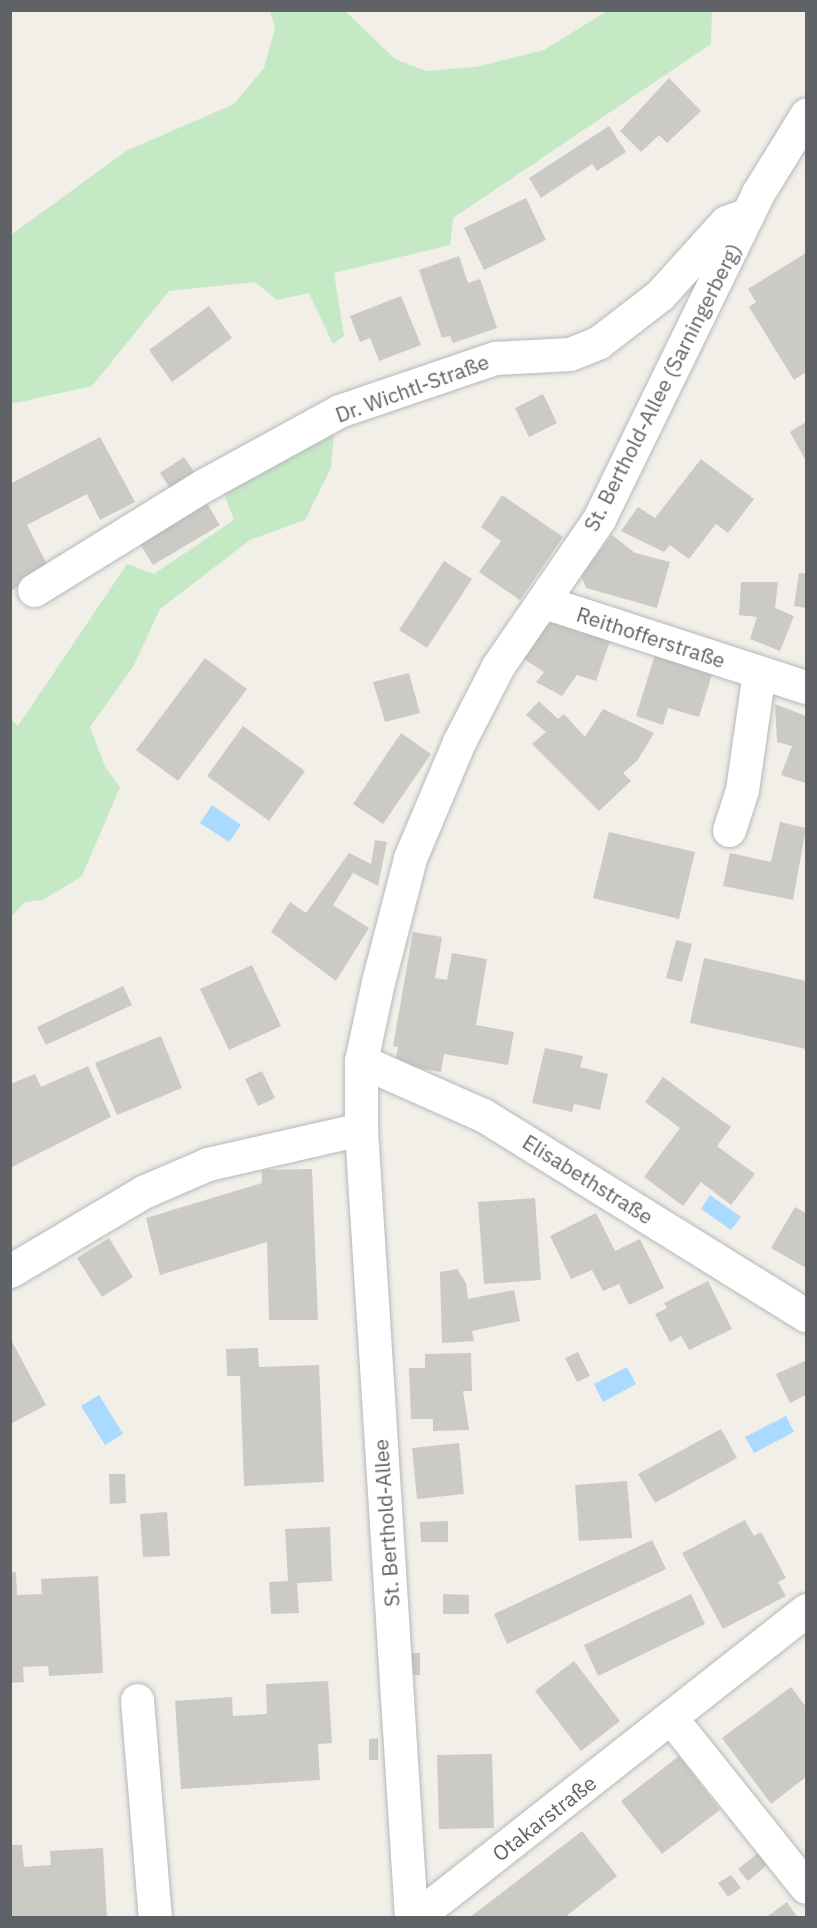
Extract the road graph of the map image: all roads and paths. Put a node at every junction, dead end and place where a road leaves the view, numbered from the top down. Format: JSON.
{"nodes":[{"id":1,"x":807,"y":115,"type":"edge"},
{"id":2,"x":748,"y":214,"type":"junction"},
{"id":3,"x":34,"y":590,"type":"dead end"},
{"id":4,"x":544,"y":602,"type":"junction"},
{"id":5,"x":759,"y":672,"type":"junction"},
{"id":6,"x":807,"y":687,"type":"edge"},
{"id":7,"x":729,"y":830,"type":"dead end"},
{"id":8,"x":361,"y":1061,"type":"junction"},
{"id":9,"x":361,"y":1129,"type":"junction"},
{"id":10,"x":10,"y":1271,"type":"edge"},
{"id":11,"x":807,"y":1315,"type":"edge"},
{"id":12,"x":807,"y":1610,"type":"edge"},
{"id":13,"x":137,"y":1700,"type":"dead end"},
{"id":14,"x":671,"y":1718,"type":"junction"},
{"id":15,"x":807,"y":1887,"type":"edge"},
{"id":16,"x":155,"y":1917,"type":"edge"},
{"id":17,"x":413,"y":1917,"type":"edge"}],
"edges":[{"from":1,"to":2,"type":"street","name":"St. Berthold-Allee (Sarningerberg)"},
{"from":2,"to":3,"type":"street","name":"Dr. Wichtl-Straße"},
{"from":2,"to":4,"type":"street","name":"St. Berthold-Allee (Sarningerberg)"},
{"from":4,"to":5,"type":"street","name":"Reithofferstraße"},
{"from":4,"to":8,"type":"street","name":"St. Berthold-Allee (Sarningerberg)"},
{"from":5,"to":6,"type":"street","name":"Reithofferstraße"},
{"from":5,"to":7,"type":"street"},
{"from":8,"to":9,"type":"street","name":"St. Berthold-Allee (Sarningerberg)"},
{"from":8,"to":11,"type":"street","name":"Elisabethstraße"},
{"from":9,"to":10,"type":"street"},
{"from":9,"to":17,"type":"street","name":"St. Berthold-Allee"},
{"from":12,"to":14,"type":"street","name":"Otakarstraße"},
{"from":13,"to":16,"type":"street"},
{"from":14,"to":15,"type":"street"},
{"from":14,"to":17,"type":"street","name":"Otakarstraße"}]}
